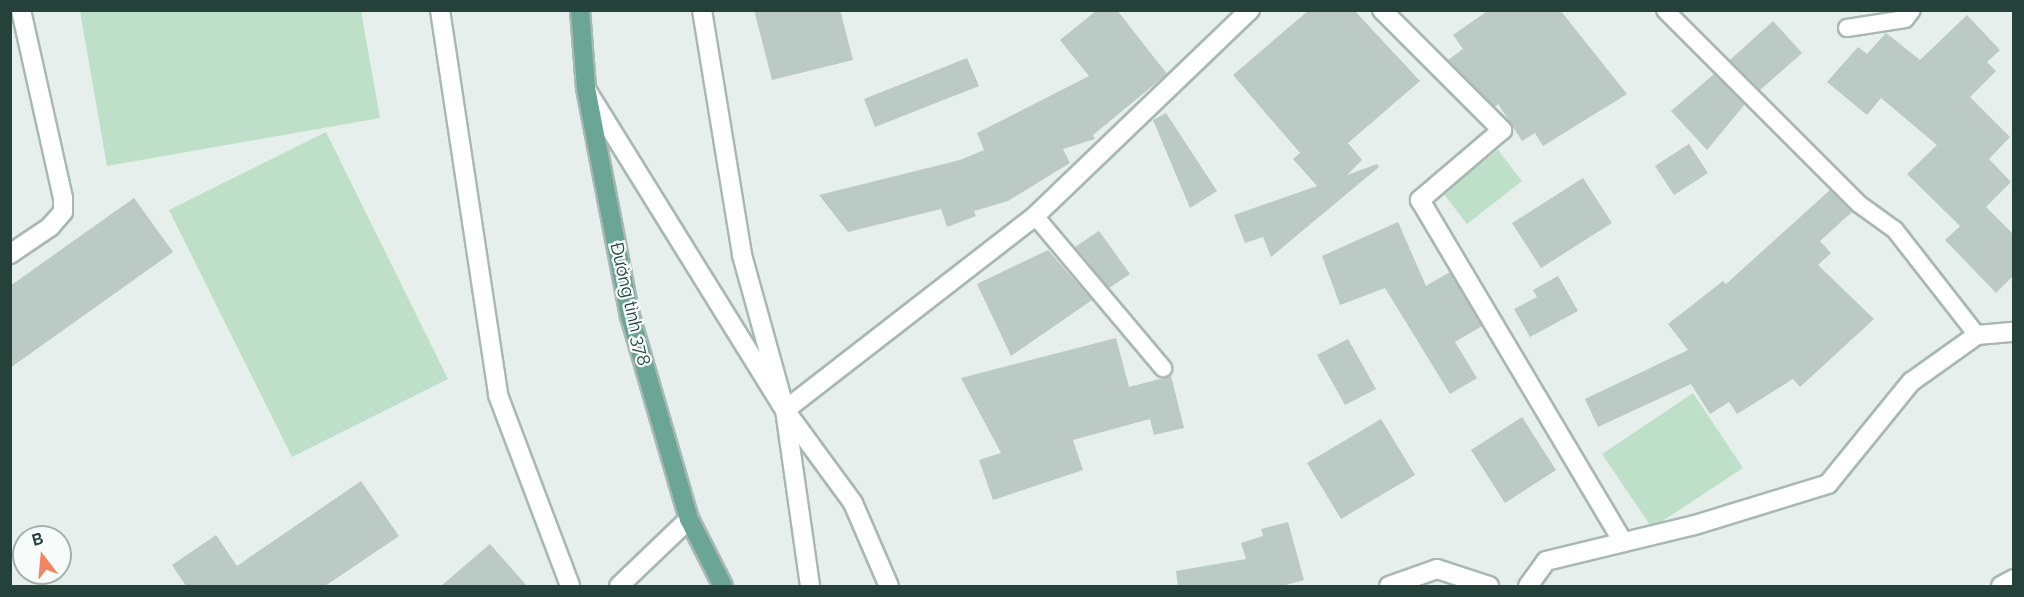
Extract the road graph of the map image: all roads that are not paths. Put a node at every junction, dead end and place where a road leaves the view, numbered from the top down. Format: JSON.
{"nodes":[{"id":1,"x":21,"y":10,"type":"edge"},
{"id":2,"x":440,"y":10,"type":"edge"},
{"id":3,"x":580,"y":10,"type":"edge"},
{"id":4,"x":702,"y":10,"type":"edge"},
{"id":5,"x":1250,"y":10,"type":"edge"},
{"id":6,"x":1382,"y":10,"type":"edge"},
{"id":7,"x":1665,"y":10,"type":"edge"},
{"id":8,"x":1912,"y":10,"type":"edge"},
{"id":9,"x":1846,"y":28,"type":"dead end"},
{"id":10,"x":586,"y":88,"type":"junction"},
{"id":11,"x":1035,"y":216,"type":"junction"},
{"id":12,"x":10,"y":254,"type":"edge"},
{"id":13,"x":2013,"y":333,"type":"edge"},
{"id":14,"x":1977,"y":335,"type":"junction"},
{"id":15,"x":1163,"y":368,"type":"dead end"},
{"id":16,"x":785,"y":411,"type":"junction"},
{"id":17,"x":689,"y":519,"type":"junction"},
{"id":18,"x":1623,"y":542,"type":"junction"},
{"id":19,"x":2013,"y":579,"type":"edge"},
{"id":20,"x":570,"y":586,"type":"edge"},
{"id":21,"x":619,"y":586,"type":"edge"},
{"id":22,"x":723,"y":586,"type":"edge"},
{"id":23,"x":810,"y":586,"type":"edge"},
{"id":24,"x":889,"y":586,"type":"edge"},
{"id":25,"x":1389,"y":586,"type":"edge"},
{"id":26,"x":1489,"y":586,"type":"edge"},
{"id":27,"x":1528,"y":586,"type":"edge"},
{"id":28,"x":2001,"y":586,"type":"edge"}],
"edges":[{"from":1,"to":12,"type":"street"},
{"from":2,"to":20,"type":"street"},
{"from":3,"to":10,"type":"main road","name":"Đường tỉnh 378"},
{"from":4,"to":16,"type":"street"},
{"from":5,"to":11,"type":"street"},
{"from":6,"to":18,"type":"street"},
{"from":7,"to":14,"type":"lane"},
{"from":8,"to":9,"type":"lane"},
{"from":10,"to":16,"type":"street"},
{"from":10,"to":17,"type":"main road","name":"Đường tỉnh 378"},
{"from":11,"to":15,"type":"lane"},
{"from":11,"to":16,"type":"street"},
{"from":13,"to":14,"type":"street"},
{"from":14,"to":18,"type":"street"},
{"from":16,"to":23,"type":"street"},
{"from":16,"to":24,"type":"street"},
{"from":17,"to":21,"type":"street"},
{"from":17,"to":22,"type":"main road","name":"Đường tỉnh 378"},
{"from":18,"to":27,"type":"street"},
{"from":19,"to":28,"type":"street"},
{"from":25,"to":26,"type":"street"}]}
